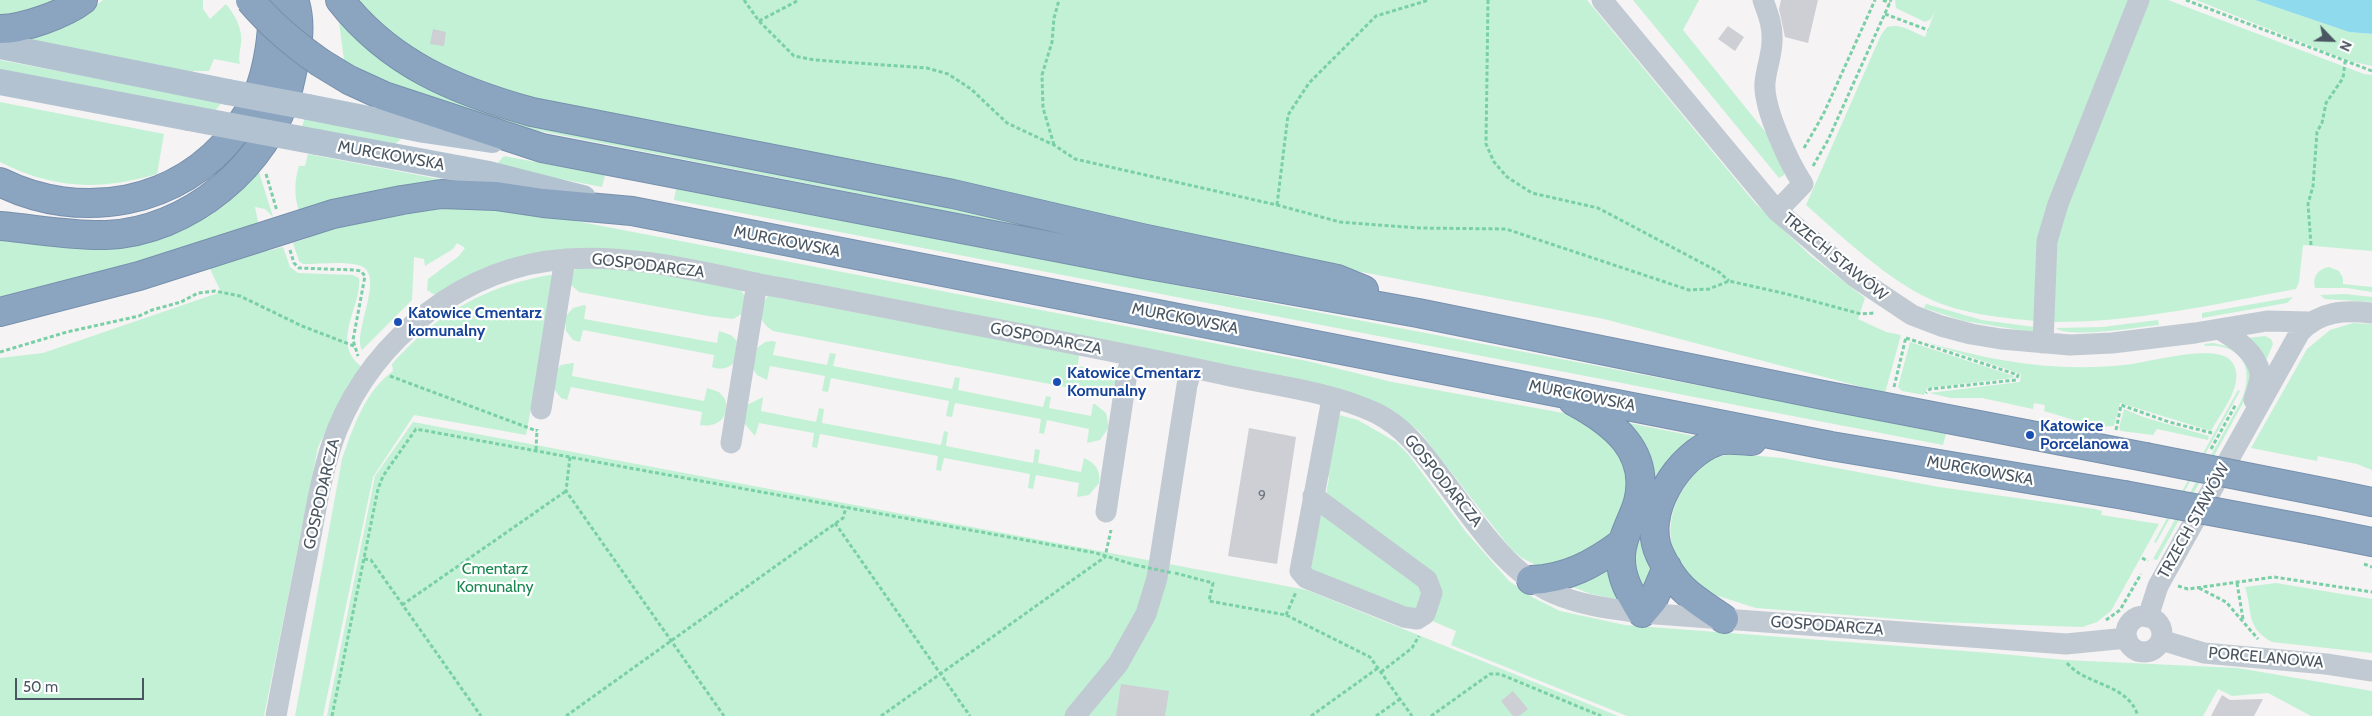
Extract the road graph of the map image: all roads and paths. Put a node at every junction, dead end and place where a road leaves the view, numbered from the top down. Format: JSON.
{"nodes":[{"id":1,"x":83,"y":0,"type":"edge"},
{"id":2,"x":250,"y":0,"type":"edge"},
{"id":3,"x":274,"y":0,"type":"edge"},
{"id":4,"x":294,"y":0,"type":"edge"},
{"id":5,"x":340,"y":0,"type":"edge"},
{"id":6,"x":744,"y":0,"type":"edge"},
{"id":7,"x":799,"y":0,"type":"edge"},
{"id":8,"x":1059,"y":0,"type":"edge"},
{"id":9,"x":1429,"y":0,"type":"edge"},
{"id":10,"x":1488,"y":0,"type":"edge"},
{"id":11,"x":1602,"y":0,"type":"edge"},
{"id":12,"x":1763,"y":0,"type":"edge"},
{"id":13,"x":1875,"y":0,"type":"edge"},
{"id":14,"x":1883,"y":0,"type":"edge"},
{"id":15,"x":2139,"y":0,"type":"edge"},
{"id":16,"x":2186,"y":0,"type":"edge"},
{"id":17,"x":1890,"y":2,"type":"edge"},
{"id":18,"x":1885,"y":14,"type":"junction"},
{"id":19,"x":759,"y":21,"type":"junction"},
{"id":20,"x":0,"y":28,"type":"edge"},
{"id":21,"x":1928,"y":30,"type":"dead end"},
{"id":22,"x":0,"y":46,"type":"edge"},
{"id":23,"x":2345,"y":62,"type":"junction"},
{"id":24,"x":2372,"y":71,"type":"edge"},
{"id":25,"x":0,"y":82,"type":"edge"},
{"id":26,"x":1054,"y":145,"type":"junction"},
{"id":27,"x":542,"y":148,"type":"junction"},
{"id":28,"x":1806,"y":180,"type":"junction"},
{"id":29,"x":0,"y":182,"type":"edge"},
{"id":30,"x":1277,"y":205,"type":"junction"},
{"id":31,"x":632,"y":211,"type":"junction"},
{"id":32,"x":1777,"y":211,"type":"junction"},
{"id":33,"x":0,"y":226,"type":"edge"},
{"id":34,"x":288,"y":244,"type":"dead end"},
{"id":35,"x":2311,"y":245,"type":"dead end"},
{"id":36,"x":566,"y":259,"type":"junction"},
{"id":37,"x":1729,"y":282,"type":"junction"},
{"id":38,"x":757,"y":283,"type":"junction"},
{"id":39,"x":1890,"y":302,"type":"junction"},
{"id":40,"x":0,"y":312,"type":"edge"},
{"id":41,"x":1418,"y":313,"type":"junction"},
{"id":42,"x":2372,"y":313,"type":"edge"},
{"id":43,"x":2310,"y":322,"type":"junction"},
{"id":44,"x":2220,"y":329,"type":"junction"},
{"id":45,"x":1906,"y":338,"type":"dead end"},
{"id":46,"x":2043,"y":343,"type":"junction"},
{"id":47,"x":354,"y":346,"type":"junction"},
{"id":48,"x":1904,"y":346,"type":"dead end"},
{"id":49,"x":0,"y":352,"type":"edge"},
{"id":50,"x":1132,"y":356,"type":"junction"},
{"id":51,"x":361,"y":359,"type":"dead end"},
{"id":52,"x":1192,"y":368,"type":"junction"},
{"id":53,"x":381,"y":373,"type":"dead end"},
{"id":54,"x":1534,"y":387,"type":"junction"},
{"id":55,"x":1894,"y":387,"type":"dead end"},
{"id":56,"x":1925,"y":398,"type":"dead end"},
{"id":57,"x":1332,"y":399,"type":"junction"},
{"id":58,"x":541,"y":409,"type":"joint"},
{"id":59,"x":2117,"y":424,"type":"dead end"},
{"id":60,"x":2246,"y":428,"type":"junction"},
{"id":61,"x":537,"y":431,"type":"junction"},
{"id":62,"x":2212,"y":434,"type":"dead end"},
{"id":63,"x":731,"y":443,"type":"dead end"},
{"id":64,"x":1831,"y":446,"type":"junction"},
{"id":65,"x":536,"y":450,"type":"junction"},
{"id":66,"x":570,"y":457,"type":"junction"},
{"id":67,"x":566,"y":491,"type":"junction"},
{"id":68,"x":1314,"y":496,"type":"junction"},
{"id":69,"x":2372,"y":502,"type":"edge"},
{"id":70,"x":846,"y":507,"type":"junction"},
{"id":71,"x":1106,"y":512,"type":"joint"},
{"id":72,"x":835,"y":523,"type":"junction"},
{"id":73,"x":2372,"y":542,"type":"edge"},
{"id":74,"x":1622,"y":543,"type":"junction"},
{"id":75,"x":1105,"y":557,"type":"junction"},
{"id":76,"x":2142,"y":558,"type":"dead end"},
{"id":77,"x":364,"y":559,"type":"junction"},
{"id":78,"x":2148,"y":561,"type":"dead end"},
{"id":79,"x":1667,"y":567,"type":"junction"},
{"id":80,"x":1531,"y":580,"type":"junction"},
{"id":81,"x":2175,"y":582,"type":"dead end"},
{"id":82,"x":2237,"y":583,"type":"junction"},
{"id":83,"x":2199,"y":588,"type":"junction"},
{"id":84,"x":2372,"y":592,"type":"edge"},
{"id":85,"x":402,"y":605,"type":"junction"},
{"id":86,"x":1642,"y":613,"type":"junction"},
{"id":87,"x":1421,"y":617,"type":"junction"},
{"id":88,"x":2148,"y":617,"type":"junction"},
{"id":89,"x":1724,"y":619,"type":"junction"},
{"id":90,"x":2243,"y":619,"type":"junction"},
{"id":91,"x":2127,"y":638,"type":"junction"},
{"id":92,"x":2161,"y":640,"type":"junction"},
{"id":93,"x":671,"y":641,"type":"junction"},
{"id":94,"x":2261,"y":642,"type":"dead end"},
{"id":95,"x":2065,"y":659,"type":"dead end"},
{"id":96,"x":1378,"y":668,"type":"junction"},
{"id":97,"x":2372,"y":671,"type":"edge"},
{"id":98,"x":1381,"y":672,"type":"junction"},
{"id":99,"x":940,"y":674,"type":"junction"},
{"id":100,"x":1400,"y":699,"type":"junction"},
{"id":101,"x":276,"y":716,"type":"edge"},
{"id":102,"x":332,"y":716,"type":"edge"},
{"id":103,"x":481,"y":716,"type":"edge"},
{"id":104,"x":566,"y":716,"type":"edge"},
{"id":105,"x":724,"y":716,"type":"edge"},
{"id":106,"x":881,"y":716,"type":"edge"},
{"id":107,"x":970,"y":716,"type":"edge"},
{"id":108,"x":1075,"y":716,"type":"edge"},
{"id":109,"x":1311,"y":716,"type":"edge"},
{"id":110,"x":1376,"y":716,"type":"edge"},
{"id":111,"x":1412,"y":716,"type":"edge"},
{"id":112,"x":1430,"y":716,"type":"edge"},
{"id":113,"x":1602,"y":716,"type":"edge"},
{"id":114,"x":2138,"y":716,"type":"edge"}],
"edges":[{"from":1,"to":20,"type":"highway"},
{"from":2,"to":27,"type":"highway","bridge":true},
{"from":3,"to":29,"type":"highway"},
{"from":4,"to":33,"type":"highway"},
{"from":5,"to":41,"type":"highway"},
{"from":6,"to":19,"type":"path"},
{"from":7,"to":19,"type":"path"},
{"from":8,"to":26,"type":"path"},
{"from":9,"to":30,"type":"path"},
{"from":10,"to":37,"type":"path"},
{"from":11,"to":32,"type":"street","name":"TRZECH STAWÓW"},
{"from":12,"to":28,"type":"street"},
{"from":13,"to":28,"type":"path"},
{"from":14,"to":17,"type":"path"},
{"from":15,"to":46,"type":"street"},
{"from":16,"to":23,"type":"path"},
{"from":17,"to":18,"type":"path"},
{"from":18,"to":21,"type":"path"},
{"from":18,"to":28,"type":"path"},
{"from":19,"to":26,"type":"path"},
{"from":22,"to":27,"type":"main road","name":"MURCKOWSKA","bridge":true},
{"from":23,"to":24,"type":"path"},
{"from":23,"to":35,"type":"path"},
{"from":25,"to":31,"type":"main road","name":"MURCKOWSKA","bridge":true},
{"from":26,"to":30,"type":"path"},
{"from":27,"to":41,"type":"highway","name":"MURCKOWSKA"},
{"from":28,"to":32,"type":"street"},
{"from":30,"to":37,"type":"path"},
{"from":31,"to":40,"type":"highway"},
{"from":31,"to":54,"type":"highway","name":"MURCKOWSKA"},
{"from":32,"to":39,"type":"street","name":"TRZECH STAWÓW"},
{"from":34,"to":47,"type":"path"},
{"from":36,"to":38,"type":"street","name":"GOSPODARCZA"},
{"from":36,"to":58,"type":"street"},
{"from":36,"to":101,"type":"street","name":"GOSPODARCZA"},
{"from":37,"to":39,"type":"path"},
{"from":38,"to":50,"type":"street","name":"GOSPODARCZA"},
{"from":38,"to":63,"type":"street"},
{"from":39,"to":46,"type":"street","name":"TRZECH STAWÓW"},
{"from":41,"to":69,"type":"highway","name":"MURCKOWSKA","bridge":true},
{"from":42,"to":43,"type":"street","name":"TRZECH STAWÓW"},
{"from":43,"to":44,"type":"street","name":"TRZECH STAWÓW"},
{"from":43,"to":60,"type":"street","name":"TRZECH STAWÓW"},
{"from":44,"to":46,"type":"street","name":"TRZECH STAWÓW"},
{"from":44,"to":60,"type":"street","name":"TRZECH STAWÓW"},
{"from":45,"to":56,"type":"path"},
{"from":47,"to":49,"type":"path"},
{"from":47,"to":51,"type":"path"},
{"from":48,"to":55,"type":"path"},
{"from":50,"to":52,"type":"street","name":"GOSPODARCZA"},
{"from":50,"to":71,"type":"street"},
{"from":52,"to":57,"type":"street","name":"GOSPODARCZA"},
{"from":52,"to":108,"type":"street"},
{"from":53,"to":61,"type":"path"},
{"from":54,"to":64,"type":"highway","name":"MURCKOWSKA"},
{"from":54,"to":74,"type":"highway"},
{"from":57,"to":68,"type":"street"},
{"from":57,"to":80,"type":"street","name":"GOSPODARCZA"},
{"from":58,"to":61,"type":"path"},
{"from":59,"to":62,"type":"path"},
{"from":60,"to":88,"type":"street","name":"TRZECH STAWÓW"},
{"from":61,"to":65,"type":"path"},
{"from":64,"to":73,"type":"highway","name":"MURCKOWSKA","bridge":true},
{"from":64,"to":79,"type":"highway"},
{"from":65,"to":66,"type":"path"},
{"from":65,"to":77,"type":"path"},
{"from":66,"to":67,"type":"path"},
{"from":66,"to":70,"type":"path"},
{"from":67,"to":85,"type":"path"},
{"from":67,"to":93,"type":"path"},
{"from":68,"to":87,"type":"street"},
{"from":68,"to":87,"type":"street"},
{"from":70,"to":72,"type":"path"},
{"from":70,"to":75,"type":"path"},
{"from":71,"to":75,"type":"path"},
{"from":72,"to":93,"type":"path"},
{"from":72,"to":99,"type":"path"},
{"from":74,"to":80,"type":"highway"},
{"from":74,"to":86,"type":"highway"},
{"from":75,"to":96,"type":"path","bridge":true},
{"from":75,"to":99,"type":"path"},
{"from":76,"to":78,"type":"path"},
{"from":77,"to":85,"type":"path"},
{"from":77,"to":102,"type":"path"},
{"from":79,"to":86,"type":"highway"},
{"from":79,"to":89,"type":"highway"},
{"from":80,"to":86,"type":"street","name":"GOSPODARCZA"},
{"from":81,"to":83,"type":"path"},
{"from":82,"to":83,"type":"path"},
{"from":82,"to":84,"type":"path"},
{"from":82,"to":90,"type":"path"},
{"from":83,"to":90,"type":"path"},
{"from":85,"to":103,"type":"path"},
{"from":86,"to":89,"type":"street","name":"GOSPODARCZA"},
{"from":87,"to":98,"type":"path"},
{"from":88,"to":91,"type":"street"},
{"from":88,"to":92,"type":"street"},
{"from":89,"to":91,"type":"street","name":"GOSPODARCZA"},
{"from":90,"to":94,"type":"path"},
{"from":91,"to":92,"type":"street"},
{"from":92,"to":97,"type":"street","name":"PORCELANOWA"},
{"from":93,"to":104,"type":"path"},
{"from":93,"to":105,"type":"path"},
{"from":95,"to":114,"type":"path"},
{"from":96,"to":98,"type":"path"},
{"from":96,"to":109,"type":"path"},
{"from":98,"to":100,"type":"path"},
{"from":99,"to":106,"type":"path"},
{"from":99,"to":107,"type":"path"},
{"from":100,"to":110,"type":"path"},
{"from":100,"to":111,"type":"path"},
{"from":112,"to":113,"type":"path"}]}
